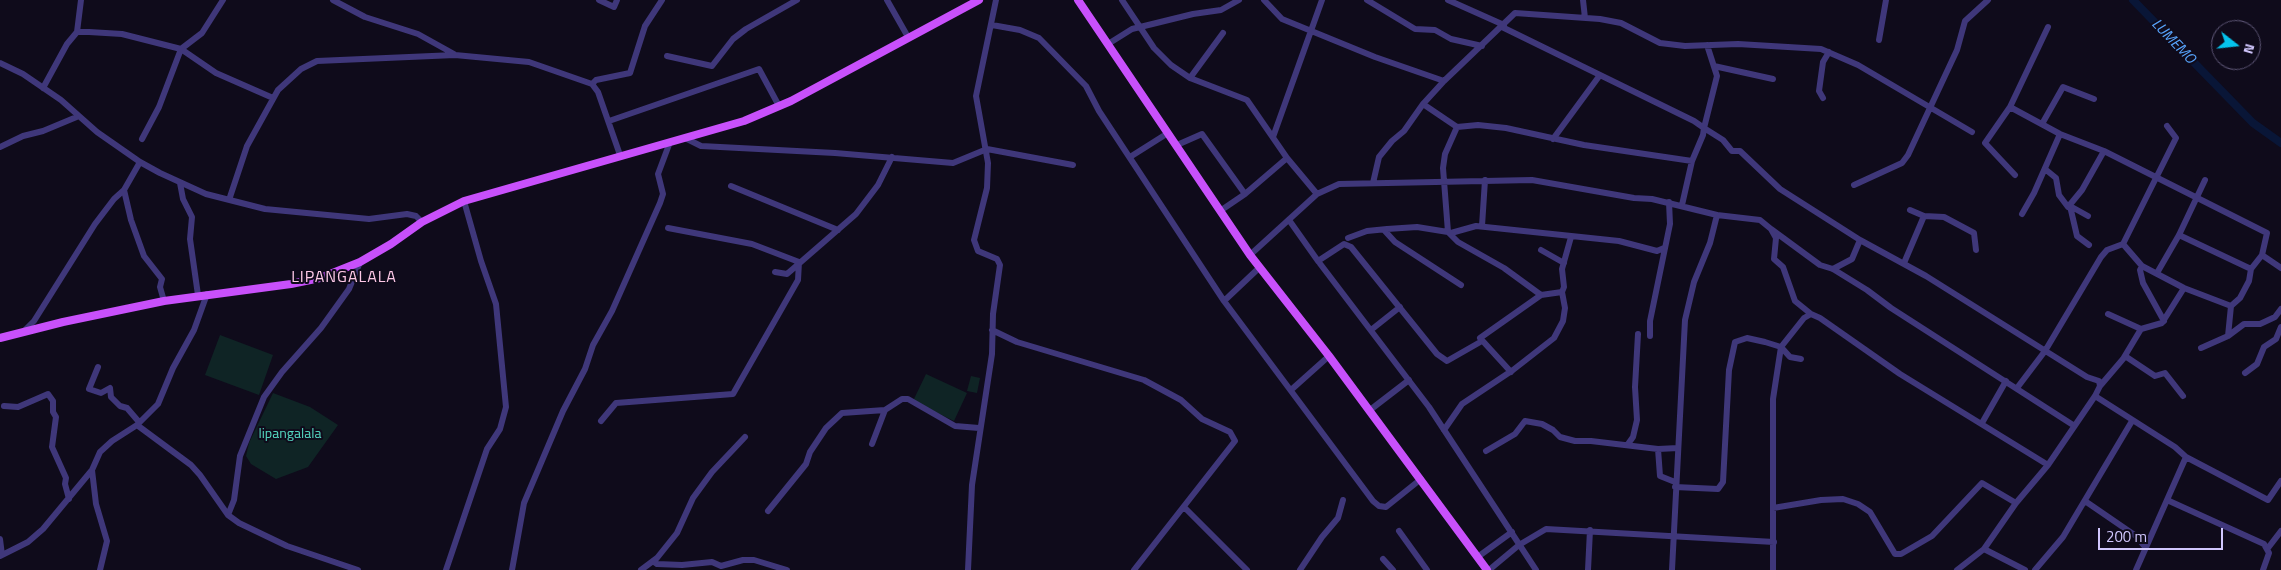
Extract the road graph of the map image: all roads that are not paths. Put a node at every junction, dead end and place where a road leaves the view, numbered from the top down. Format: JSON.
{"nodes":[{"id":1,"x":81,"y":0,"type":"edge"},
{"id":2,"x":223,"y":0,"type":"edge"},
{"id":3,"x":333,"y":0,"type":"edge"},
{"id":4,"x":599,"y":0,"type":"edge"},
{"id":5,"x":617,"y":0,"type":"edge"},
{"id":6,"x":662,"y":0,"type":"edge"},
{"id":7,"x":797,"y":0,"type":"edge"},
{"id":8,"x":887,"y":0,"type":"edge"},
{"id":9,"x":979,"y":0,"type":"edge"},
{"id":10,"x":996,"y":0,"type":"edge"},
{"id":11,"x":1078,"y":0,"type":"edge"},
{"id":12,"x":1122,"y":0,"type":"edge"},
{"id":13,"x":1239,"y":0,"type":"edge"},
{"id":14,"x":1264,"y":0,"type":"edge"},
{"id":15,"x":1322,"y":0,"type":"edge"},
{"id":16,"x":1367,"y":0,"type":"edge"},
{"id":17,"x":1448,"y":0,"type":"edge"},
{"id":18,"x":1583,"y":0,"type":"edge"},
{"id":19,"x":1886,"y":0,"type":"edge"},
{"id":20,"x":1988,"y":0,"type":"edge"},
{"id":21,"x":1585,"y":18,"type":"junction"},
{"id":22,"x":992,"y":25,"type":"junction"},
{"id":23,"x":1503,"y":26,"type":"junction"},
{"id":24,"x":2048,"y":27,"type":"dead end"},
{"id":25,"x":1141,"y":29,"type":"junction"},
{"id":26,"x":1311,"y":30,"type":"junction"},
{"id":27,"x":77,"y":32,"type":"junction"},
{"id":28,"x":1223,"y":33,"type":"dead end"},
{"id":29,"x":908,"y":37,"type":"junction"},
{"id":30,"x":1879,"y":40,"type":"dead end"},
{"id":31,"x":1108,"y":44,"type":"junction"},
{"id":32,"x":1708,"y":45,"type":"junction"},
{"id":33,"x":1482,"y":46,"type":"junction"},
{"id":34,"x":181,"y":49,"type":"junction"},
{"id":35,"x":1829,"y":52,"type":"junction"},
{"id":36,"x":455,"y":55,"type":"junction"},
{"id":37,"x":667,"y":56,"type":"dead end"},
{"id":38,"x":0,"y":63,"type":"edge"},
{"id":39,"x":1714,"y":66,"type":"junction"},
{"id":40,"x":1600,"y":75,"type":"junction"},
{"id":41,"x":1190,"y":78,"type":"junction"},
{"id":42,"x":1773,"y":79,"type":"dead end"},
{"id":43,"x":1444,"y":81,"type":"junction"},
{"id":44,"x":592,"y":84,"type":"junction"},
{"id":45,"x":43,"y":88,"type":"junction"},
{"id":46,"x":273,"y":98,"type":"junction"},
{"id":47,"x":1823,"y":98,"type":"dead end"},
{"id":48,"x":2094,"y":99,"type":"dead end"},
{"id":49,"x":1423,"y":104,"type":"junction"},
{"id":50,"x":779,"y":106,"type":"junction"},
{"id":51,"x":2010,"y":107,"type":"junction"},
{"id":52,"x":1930,"y":109,"type":"junction"},
{"id":53,"x":79,"y":116,"type":"junction"},
{"id":54,"x":609,"y":121,"type":"junction"},
{"id":55,"x":2042,"y":124,"type":"junction"},
{"id":56,"x":2167,"y":126,"type":"dead end"},
{"id":57,"x":1457,"y":128,"type":"junction"},
{"id":58,"x":1704,"y":128,"type":"junction"},
{"id":59,"x":1972,"y":132,"type":"dead end"},
{"id":60,"x":1168,"y":133,"type":"junction"},
{"id":61,"x":2060,"y":134,"type":"junction"},
{"id":62,"x":1273,"y":137,"type":"junction"},
{"id":63,"x":685,"y":138,"type":"junction"},
{"id":64,"x":142,"y":139,"type":"dead end"},
{"id":65,"x":1553,"y":139,"type":"junction"},
{"id":66,"x":670,"y":142,"type":"junction"},
{"id":67,"x":1177,"y":146,"type":"junction"},
{"id":68,"x":0,"y":147,"type":"edge"},
{"id":69,"x":986,"y":149,"type":"junction"},
{"id":70,"x":2104,"y":151,"type":"junction"},
{"id":71,"x":620,"y":155,"type":"junction"},
{"id":72,"x":892,"y":157,"type":"junction"},
{"id":73,"x":1130,"y":157,"type":"junction"},
{"id":74,"x":1287,"y":158,"type":"junction"},
{"id":75,"x":1692,"y":161,"type":"junction"},
{"id":76,"x":140,"y":162,"type":"junction"},
{"id":77,"x":1073,"y":165,"type":"dead end"},
{"id":78,"x":2045,"y":169,"type":"junction"},
{"id":79,"x":2015,"y":175,"type":"dead end"},
{"id":80,"x":2155,"y":176,"type":"junction"},
{"id":81,"x":1485,"y":180,"type":"junction"},
{"id":82,"x":2205,"y":180,"type":"dead end"},
{"id":83,"x":1444,"y":181,"type":"junction"},
{"id":84,"x":180,"y":183,"type":"junction"},
{"id":85,"x":1373,"y":183,"type":"junction"},
{"id":86,"x":1854,"y":185,"type":"dead end"},
{"id":87,"x":731,"y":186,"type":"dead end"},
{"id":88,"x":124,"y":190,"type":"junction"},
{"id":89,"x":1245,"y":194,"type":"junction"},
{"id":90,"x":1317,"y":194,"type":"junction"},
{"id":91,"x":2198,"y":197,"type":"junction"},
{"id":92,"x":229,"y":200,"type":"junction"},
{"id":93,"x":464,"y":202,"type":"junction"},
{"id":94,"x":1669,"y":202,"type":"junction"},
{"id":95,"x":1682,"y":205,"type":"junction"},
{"id":96,"x":2070,"y":206,"type":"junction"},
{"id":97,"x":1910,"y":210,"type":"dead end"},
{"id":98,"x":1220,"y":212,"type":"junction"},
{"id":99,"x":2022,"y":214,"type":"dead end"},
{"id":100,"x":1718,"y":216,"type":"junction"},
{"id":101,"x":1924,"y":216,"type":"junction"},
{"id":102,"x":2088,"y":216,"type":"dead end"},
{"id":103,"x":1289,"y":220,"type":"junction"},
{"id":104,"x":422,"y":222,"type":"junction"},
{"id":105,"x":1482,"y":226,"type":"junction"},
{"id":106,"x":668,"y":228,"type":"dead end"},
{"id":107,"x":1771,"y":229,"type":"junction"},
{"id":108,"x":838,"y":230,"type":"junction"},
{"id":109,"x":1384,"y":230,"type":"junction"},
{"id":110,"x":1449,"y":232,"type":"junction"},
{"id":111,"x":2179,"y":235,"type":"junction"},
{"id":112,"x":1571,"y":237,"type":"junction"},
{"id":113,"x":1348,"y":238,"type":"dead end"},
{"id":114,"x":1860,"y":240,"type":"junction"},
{"id":115,"x":2123,"y":244,"type":"junction"},
{"id":116,"x":2089,"y":245,"type":"dead end"},
{"id":117,"x":1664,"y":248,"type":"junction"},
{"id":118,"x":1541,"y":250,"type":"dead end"},
{"id":119,"x":1976,"y":250,"type":"dead end"},
{"id":120,"x":1250,"y":255,"type":"junction"},
{"id":121,"x":2262,"y":255,"type":"junction"},
{"id":122,"x":1318,"y":261,"type":"junction"},
{"id":123,"x":360,"y":262,"type":"junction"},
{"id":124,"x":799,"y":262,"type":"junction"},
{"id":125,"x":1564,"y":263,"type":"junction"},
{"id":126,"x":1904,"y":263,"type":"junction"},
{"id":127,"x":2142,"y":266,"type":"junction"},
{"id":128,"x":1260,"y":267,"type":"junction"},
{"id":129,"x":2281,"y":268,"type":"edge"},
{"id":130,"x":1833,"y":269,"type":"junction"},
{"id":131,"x":2251,"y":269,"type":"junction"},
{"id":132,"x":775,"y":272,"type":"dead end"},
{"id":133,"x":2157,"y":273,"type":"junction"},
{"id":134,"x":1461,"y":285,"type":"dead end"},
{"id":135,"x":2184,"y":288,"type":"junction"},
{"id":136,"x":1562,"y":292,"type":"junction"},
{"id":137,"x":198,"y":294,"type":"junction"},
{"id":138,"x":207,"y":294,"type":"junction"},
{"id":139,"x":1541,"y":295,"type":"junction"},
{"id":140,"x":164,"y":301,"type":"junction"},
{"id":141,"x":1224,"y":301,"type":"junction"},
{"id":142,"x":2231,"y":306,"type":"junction"},
{"id":143,"x":1400,"y":307,"type":"junction"},
{"id":144,"x":2281,"y":309,"type":"edge"},
{"id":145,"x":1811,"y":314,"type":"junction"},
{"id":146,"x":2108,"y":314,"type":"dead end"},
{"id":147,"x":2164,"y":321,"type":"junction"},
{"id":148,"x":2281,"y":327,"type":"edge"},
{"id":149,"x":2141,"y":329,"type":"junction"},
{"id":150,"x":992,"y":330,"type":"junction"},
{"id":151,"x":1371,"y":330,"type":"junction"},
{"id":152,"x":24,"y":331,"type":"junction"},
{"id":153,"x":1638,"y":334,"type":"dead end"},
{"id":154,"x":1650,"y":336,"type":"dead end"},
{"id":155,"x":2228,"y":336,"type":"junction"},
{"id":156,"x":0,"y":338,"type":"edge"},
{"id":157,"x":1480,"y":338,"type":"junction"},
{"id":158,"x":1781,"y":347,"type":"junction"},
{"id":159,"x":2201,"y":348,"type":"dead end"},
{"id":160,"x":2045,"y":351,"type":"junction"},
{"id":161,"x":1329,"y":356,"type":"junction"},
{"id":162,"x":2124,"y":356,"type":"junction"},
{"id":163,"x":1801,"y":359,"type":"dead end"},
{"id":164,"x":98,"y":367,"type":"dead end"},
{"id":165,"x":1511,"y":372,"type":"junction"},
{"id":166,"x":2246,"y":373,"type":"dead end"},
{"id":167,"x":1409,"y":380,"type":"junction"},
{"id":168,"x":2006,"y":381,"type":"junction"},
{"id":169,"x":2100,"y":386,"type":"junction"},
{"id":170,"x":2017,"y":388,"type":"junction"},
{"id":171,"x":1291,"y":390,"type":"junction"},
{"id":172,"x":2095,"y":396,"type":"junction"},
{"id":173,"x":2183,"y":396,"type":"dead end"},
{"id":174,"x":4,"y":406,"type":"dead end"},
{"id":175,"x":885,"y":410,"type":"junction"},
{"id":176,"x":1370,"y":410,"type":"junction"},
{"id":177,"x":601,"y":421,"type":"dead end"},
{"id":178,"x":2132,"y":421,"type":"junction"},
{"id":179,"x":1982,"y":423,"type":"junction"},
{"id":180,"x":138,"y":424,"type":"junction"},
{"id":181,"x":2073,"y":425,"type":"junction"},
{"id":182,"x":979,"y":428,"type":"junction"},
{"id":183,"x":1444,"y":430,"type":"junction"},
{"id":184,"x":745,"y":437,"type":"dead end"},
{"id":185,"x":872,"y":444,"type":"dead end"},
{"id":186,"x":1628,"y":444,"type":"junction"},
{"id":187,"x":1658,"y":448,"type":"junction"},
{"id":188,"x":1678,"y":448,"type":"junction"},
{"id":189,"x":1486,"y":452,"type":"dead end"},
{"id":190,"x":2186,"y":457,"type":"junction"},
{"id":191,"x":2048,"y":465,"type":"junction"},
{"id":192,"x":92,"y":470,"type":"junction"},
{"id":193,"x":1421,"y":479,"type":"junction"},
{"id":194,"x":2281,"y":481,"type":"edge"},
{"id":195,"x":1675,"y":484,"type":"junction"},
{"id":196,"x":69,"y":499,"type":"junction"},
{"id":197,"x":1344,"y":500,"type":"dead end"},
{"id":198,"x":2167,"y":500,"type":"junction"},
{"id":199,"x":2085,"y":501,"type":"junction"},
{"id":200,"x":2016,"y":503,"type":"junction"},
{"id":201,"x":1184,"y":507,"type":"junction"},
{"id":202,"x":1773,"y":508,"type":"junction"},
{"id":203,"x":768,"y":511,"type":"dead end"},
{"id":204,"x":228,"y":515,"type":"junction"},
{"id":205,"x":1590,"y":530,"type":"junction"},
{"id":206,"x":2281,"y":530,"type":"edge"},
{"id":207,"x":1399,"y":531,"type":"dead end"},
{"id":208,"x":1512,"y":532,"type":"junction"},
{"id":209,"x":1673,"y":535,"type":"junction"},
{"id":210,"x":0,"y":539,"type":"edge"},
{"id":211,"x":1774,"y":542,"type":"junction"},
{"id":212,"x":1519,"y":545,"type":"junction"},
{"id":213,"x":2146,"y":548,"type":"junction"},
{"id":214,"x":2268,"y":548,"type":"junction"},
{"id":215,"x":1984,"y":549,"type":"junction"},
{"id":216,"x":1,"y":556,"type":"edge"},
{"id":217,"x":1479,"y":556,"type":"junction"},
{"id":218,"x":1383,"y":559,"type":"dead end"},
{"id":219,"x":653,"y":561,"type":"junction"},
{"id":220,"x":767,"y":567,"type":"edge"},
{"id":221,"x":720,"y":568,"type":"edge"},
{"id":222,"x":100,"y":570,"type":"edge"},
{"id":223,"x":358,"y":570,"type":"edge"},
{"id":224,"x":446,"y":570,"type":"edge"},
{"id":225,"x":512,"y":570,"type":"edge"},
{"id":226,"x":641,"y":570,"type":"edge"},
{"id":227,"x":787,"y":570,"type":"edge"},
{"id":228,"x":968,"y":570,"type":"edge"},
{"id":229,"x":1134,"y":570,"type":"edge"},
{"id":230,"x":1247,"y":570,"type":"edge"},
{"id":231,"x":1300,"y":570,"type":"edge"},
{"id":232,"x":1393,"y":570,"type":"edge"},
{"id":233,"x":1427,"y":570,"type":"edge"},
{"id":234,"x":1488,"y":570,"type":"edge"},
{"id":235,"x":1536,"y":570,"type":"edge"},
{"id":236,"x":1588,"y":570,"type":"edge"},
{"id":237,"x":1672,"y":570,"type":"edge"},
{"id":238,"x":1773,"y":570,"type":"edge"},
{"id":239,"x":1958,"y":570,"type":"edge"},
{"id":240,"x":2024,"y":570,"type":"edge"},
{"id":241,"x":2035,"y":570,"type":"edge"},
{"id":242,"x":2136,"y":570,"type":"edge"},
{"id":243,"x":2263,"y":570,"type":"edge"}],
"edges":[{"from":1,"to":27,"type":"street"},
{"from":2,"to":34,"type":"street"},
{"from":3,"to":36,"type":"street"},
{"from":4,"to":5,"type":"street"},
{"from":6,"to":44,"type":"street"},
{"from":7,"to":37,"type":"street"},
{"from":8,"to":29,"type":"street"},
{"from":9,"to":29,"type":"main road"},
{"from":10,"to":22,"type":"street"},
{"from":11,"to":31,"type":"main road"},
{"from":12,"to":25,"type":"street"},
{"from":13,"to":25,"type":"street"},
{"from":14,"to":26,"type":"street"},
{"from":15,"to":26,"type":"street"},
{"from":16,"to":33,"type":"street"},
{"from":17,"to":23,"type":"street"},
{"from":18,"to":21,"type":"street"},
{"from":19,"to":30,"type":"street"},
{"from":20,"to":52,"type":"street"},
{"from":21,"to":23,"type":"street"},
{"from":21,"to":32,"type":"street"},
{"from":22,"to":69,"type":"street"},
{"from":22,"to":73,"type":"street"},
{"from":23,"to":33,"type":"street"},
{"from":23,"to":40,"type":"street"},
{"from":24,"to":51,"type":"street"},
{"from":25,"to":31,"type":"street"},
{"from":25,"to":41,"type":"street"},
{"from":26,"to":43,"type":"street"},
{"from":26,"to":62,"type":"street"},
{"from":27,"to":34,"type":"street"},
{"from":27,"to":45,"type":"street"},
{"from":28,"to":41,"type":"street"},
{"from":29,"to":50,"type":"main road"},
{"from":31,"to":60,"type":"main road"},
{"from":32,"to":35,"type":"street"},
{"from":32,"to":39,"type":"street"},
{"from":33,"to":43,"type":"street"},
{"from":34,"to":46,"type":"street"},
{"from":34,"to":64,"type":"street"},
{"from":35,"to":47,"type":"street"},
{"from":35,"to":52,"type":"street"},
{"from":36,"to":44,"type":"street"},
{"from":36,"to":46,"type":"street"},
{"from":38,"to":45,"type":"street"},
{"from":39,"to":42,"type":"street"},
{"from":39,"to":58,"type":"street"},
{"from":40,"to":58,"type":"street"},
{"from":40,"to":65,"type":"street"},
{"from":41,"to":62,"type":"street"},
{"from":43,"to":49,"type":"street"},
{"from":44,"to":54,"type":"street"},
{"from":45,"to":53,"type":"street"},
{"from":46,"to":92,"type":"street"},
{"from":48,"to":55,"type":"street"},
{"from":49,"to":57,"type":"street"},
{"from":49,"to":85,"type":"street"},
{"from":50,"to":54,"type":"street"},
{"from":50,"to":63,"type":"main road"},
{"from":51,"to":55,"type":"street"},
{"from":51,"to":79,"type":"street"},
{"from":52,"to":59,"type":"street"},
{"from":52,"to":86,"type":"street"},
{"from":53,"to":68,"type":"street"},
{"from":53,"to":76,"type":"street"},
{"from":54,"to":71,"type":"street"},
{"from":55,"to":61,"type":"street"},
{"from":56,"to":80,"type":"street"},
{"from":57,"to":65,"type":"street"},
{"from":57,"to":83,"type":"street"},
{"from":58,"to":75,"type":"street"},
{"from":58,"to":114,"type":"street"},
{"from":60,"to":67,"type":"main road"},
{"from":60,"to":73,"type":"street"},
{"from":61,"to":70,"type":"street"},
{"from":61,"to":78,"type":"street"},
{"from":62,"to":74,"type":"street"},
{"from":63,"to":66,"type":"main road"},
{"from":63,"to":72,"type":"street"},
{"from":65,"to":75,"type":"street"},
{"from":66,"to":71,"type":"main road"},
{"from":66,"to":225,"type":"street"},
{"from":67,"to":89,"type":"street"},
{"from":67,"to":98,"type":"main road"},
{"from":69,"to":72,"type":"street"},
{"from":69,"to":77,"type":"street"},
{"from":69,"to":150,"type":"street"},
{"from":70,"to":80,"type":"street"},
{"from":70,"to":96,"type":"street"},
{"from":71,"to":93,"type":"main road"},
{"from":72,"to":108,"type":"street"},
{"from":73,"to":141,"type":"street"},
{"from":74,"to":89,"type":"street"},
{"from":74,"to":90,"type":"street"},
{"from":75,"to":95,"type":"street"},
{"from":76,"to":84,"type":"street"},
{"from":76,"to":88,"type":"street"},
{"from":78,"to":96,"type":"street"},
{"from":78,"to":99,"type":"street"},
{"from":80,"to":91,"type":"street"},
{"from":80,"to":115,"type":"street"},
{"from":81,"to":83,"type":"street"},
{"from":81,"to":94,"type":"street"},
{"from":81,"to":105,"type":"street"},
{"from":82,"to":91,"type":"street"},
{"from":83,"to":85,"type":"street"},
{"from":83,"to":110,"type":"street"},
{"from":84,"to":92,"type":"street"},
{"from":84,"to":137,"type":"street"},
{"from":85,"to":90,"type":"street"},
{"from":87,"to":108,"type":"street"},
{"from":88,"to":140,"type":"street"},
{"from":88,"to":152,"type":"street"},
{"from":89,"to":98,"type":"street"},
{"from":90,"to":103,"type":"street"},
{"from":91,"to":111,"type":"street"},
{"from":91,"to":121,"type":"street"},
{"from":92,"to":104,"type":"street"},
{"from":93,"to":104,"type":"main road"},
{"from":93,"to":224,"type":"street"},
{"from":94,"to":95,"type":"street"},
{"from":94,"to":117,"type":"street"},
{"from":95,"to":100,"type":"street"},
{"from":96,"to":102,"type":"street"},
{"from":96,"to":116,"type":"street"},
{"from":97,"to":101,"type":"street"},
{"from":98,"to":120,"type":"main road"},
{"from":100,"to":107,"type":"street"},
{"from":100,"to":188,"type":"street"},
{"from":101,"to":119,"type":"street"},
{"from":101,"to":126,"type":"street"},
{"from":103,"to":120,"type":"street"},
{"from":103,"to":122,"type":"street"},
{"from":104,"to":123,"type":"main road"},
{"from":105,"to":110,"type":"street"},
{"from":105,"to":112,"type":"street"},
{"from":106,"to":124,"type":"street"},
{"from":107,"to":130,"type":"street"},
{"from":107,"to":145,"type":"street"},
{"from":108,"to":124,"type":"street"},
{"from":109,"to":110,"type":"street"},
{"from":109,"to":113,"type":"street"},
{"from":109,"to":134,"type":"street"},
{"from":110,"to":139,"type":"street"},
{"from":111,"to":131,"type":"street"},
{"from":111,"to":133,"type":"street"},
{"from":112,"to":117,"type":"street"},
{"from":112,"to":125,"type":"street"},
{"from":114,"to":126,"type":"street"},
{"from":114,"to":130,"type":"street"},
{"from":115,"to":127,"type":"street"},
{"from":115,"to":160,"type":"street"},
{"from":117,"to":154,"type":"street"},
{"from":118,"to":125,"type":"street"},
{"from":120,"to":128,"type":"main road"},
{"from":121,"to":129,"type":"street"},
{"from":121,"to":131,"type":"street"},
{"from":122,"to":143,"type":"street"},
{"from":122,"to":151,"type":"street"},
{"from":123,"to":138,"type":"main road"},
{"from":123,"to":204,"type":"street"},
{"from":124,"to":132,"type":"street"},
{"from":124,"to":177,"type":"street"},
{"from":125,"to":136,"type":"street"},
{"from":126,"to":160,"type":"street"},
{"from":127,"to":133,"type":"street"},
{"from":127,"to":147,"type":"street"},
{"from":128,"to":141,"type":"street"},
{"from":128,"to":161,"type":"main road"},
{"from":130,"to":168,"type":"street"},
{"from":131,"to":142,"type":"street"},
{"from":133,"to":135,"type":"street"},
{"from":135,"to":142,"type":"street"},
{"from":135,"to":147,"type":"street"},
{"from":136,"to":139,"type":"street"},
{"from":136,"to":165,"type":"street"},
{"from":137,"to":138,"type":"main road"},
{"from":137,"to":140,"type":"main road"},
{"from":138,"to":180,"type":"street"},
{"from":139,"to":157,"type":"street"},
{"from":140,"to":152,"type":"main road"},
{"from":141,"to":171,"type":"street"},
{"from":142,"to":155,"type":"street"},
{"from":143,"to":151,"type":"street"},
{"from":143,"to":157,"type":"street"},
{"from":144,"to":155,"type":"street"},
{"from":145,"to":158,"type":"street"},
{"from":145,"to":179,"type":"street"},
{"from":146,"to":149,"type":"street"},
{"from":147,"to":149,"type":"street"},
{"from":148,"to":166,"type":"street"},
{"from":149,"to":162,"type":"street"},
{"from":150,"to":182,"type":"street"},
{"from":150,"to":201,"type":"street"},
{"from":151,"to":167,"type":"street"},
{"from":152,"to":156,"type":"main road"},
{"from":153,"to":186,"type":"street"},
{"from":155,"to":159,"type":"street"},
{"from":157,"to":165,"type":"street"},
{"from":158,"to":163,"type":"street"},
{"from":158,"to":195,"type":"street"},
{"from":158,"to":202,"type":"street"},
{"from":160,"to":169,"type":"street"},
{"from":160,"to":170,"type":"street"},
{"from":161,"to":171,"type":"street"},
{"from":161,"to":176,"type":"main road"},
{"from":162,"to":169,"type":"street"},
{"from":162,"to":173,"type":"street"},
{"from":164,"to":180,"type":"street"},
{"from":165,"to":183,"type":"street"},
{"from":167,"to":176,"type":"street"},
{"from":167,"to":183,"type":"street"},
{"from":168,"to":170,"type":"street"},
{"from":168,"to":179,"type":"street"},
{"from":169,"to":172,"type":"street"},
{"from":170,"to":181,"type":"street"},
{"from":171,"to":193,"type":"street"},
{"from":172,"to":178,"type":"street"},
{"from":172,"to":181,"type":"street"},
{"from":174,"to":196,"type":"street"},
{"from":175,"to":182,"type":"street"},
{"from":175,"to":185,"type":"street"},
{"from":175,"to":203,"type":"street"},
{"from":176,"to":193,"type":"main road"},
{"from":178,"to":190,"type":"street"},
{"from":178,"to":199,"type":"street"},
{"from":179,"to":191,"type":"street"},
{"from":180,"to":192,"type":"street"},
{"from":180,"to":204,"type":"street"},
{"from":181,"to":191,"type":"street"},
{"from":182,"to":228,"type":"street"},
{"from":183,"to":208,"type":"street"},
{"from":184,"to":219,"type":"street"},
{"from":186,"to":187,"type":"street"},
{"from":186,"to":189,"type":"street"},
{"from":187,"to":188,"type":"street"},
{"from":187,"to":195,"type":"street"},
{"from":188,"to":195,"type":"street"},
{"from":190,"to":194,"type":"street"},
{"from":190,"to":198,"type":"street"},
{"from":191,"to":200,"type":"street"},
{"from":192,"to":196,"type":"street"},
{"from":192,"to":222,"type":"street"},
{"from":193,"to":217,"type":"main road"},
{"from":195,"to":209,"type":"street"},
{"from":196,"to":216,"type":"street"},
{"from":197,"to":231,"type":"street"},
{"from":198,"to":213,"type":"street"},
{"from":198,"to":214,"type":"street"},
{"from":199,"to":213,"type":"street"},
{"from":199,"to":241,"type":"street"},
{"from":200,"to":202,"type":"street"},
{"from":200,"to":215,"type":"street"},
{"from":201,"to":229,"type":"street"},
{"from":201,"to":230,"type":"street"},
{"from":202,"to":211,"type":"street"},
{"from":204,"to":223,"type":"street"},
{"from":205,"to":209,"type":"street"},
{"from":205,"to":212,"type":"street"},
{"from":205,"to":236,"type":"street"},
{"from":206,"to":214,"type":"street"},
{"from":207,"to":233,"type":"street"},
{"from":208,"to":212,"type":"street"},
{"from":208,"to":217,"type":"street"},
{"from":209,"to":211,"type":"street"},
{"from":209,"to":237,"type":"street"},
{"from":210,"to":216,"type":"street"},
{"from":211,"to":238,"type":"street"},
{"from":212,"to":234,"type":"street"},
{"from":212,"to":235,"type":"street"},
{"from":213,"to":242,"type":"street"},
{"from":214,"to":243,"type":"street"},
{"from":215,"to":239,"type":"street"},
{"from":215,"to":240,"type":"street"},
{"from":217,"to":234,"type":"main road"},
{"from":218,"to":232,"type":"street"},
{"from":219,"to":221,"type":"street"},
{"from":219,"to":226,"type":"street"},
{"from":220,"to":221,"type":"street"},
{"from":220,"to":227,"type":"street"}]}
